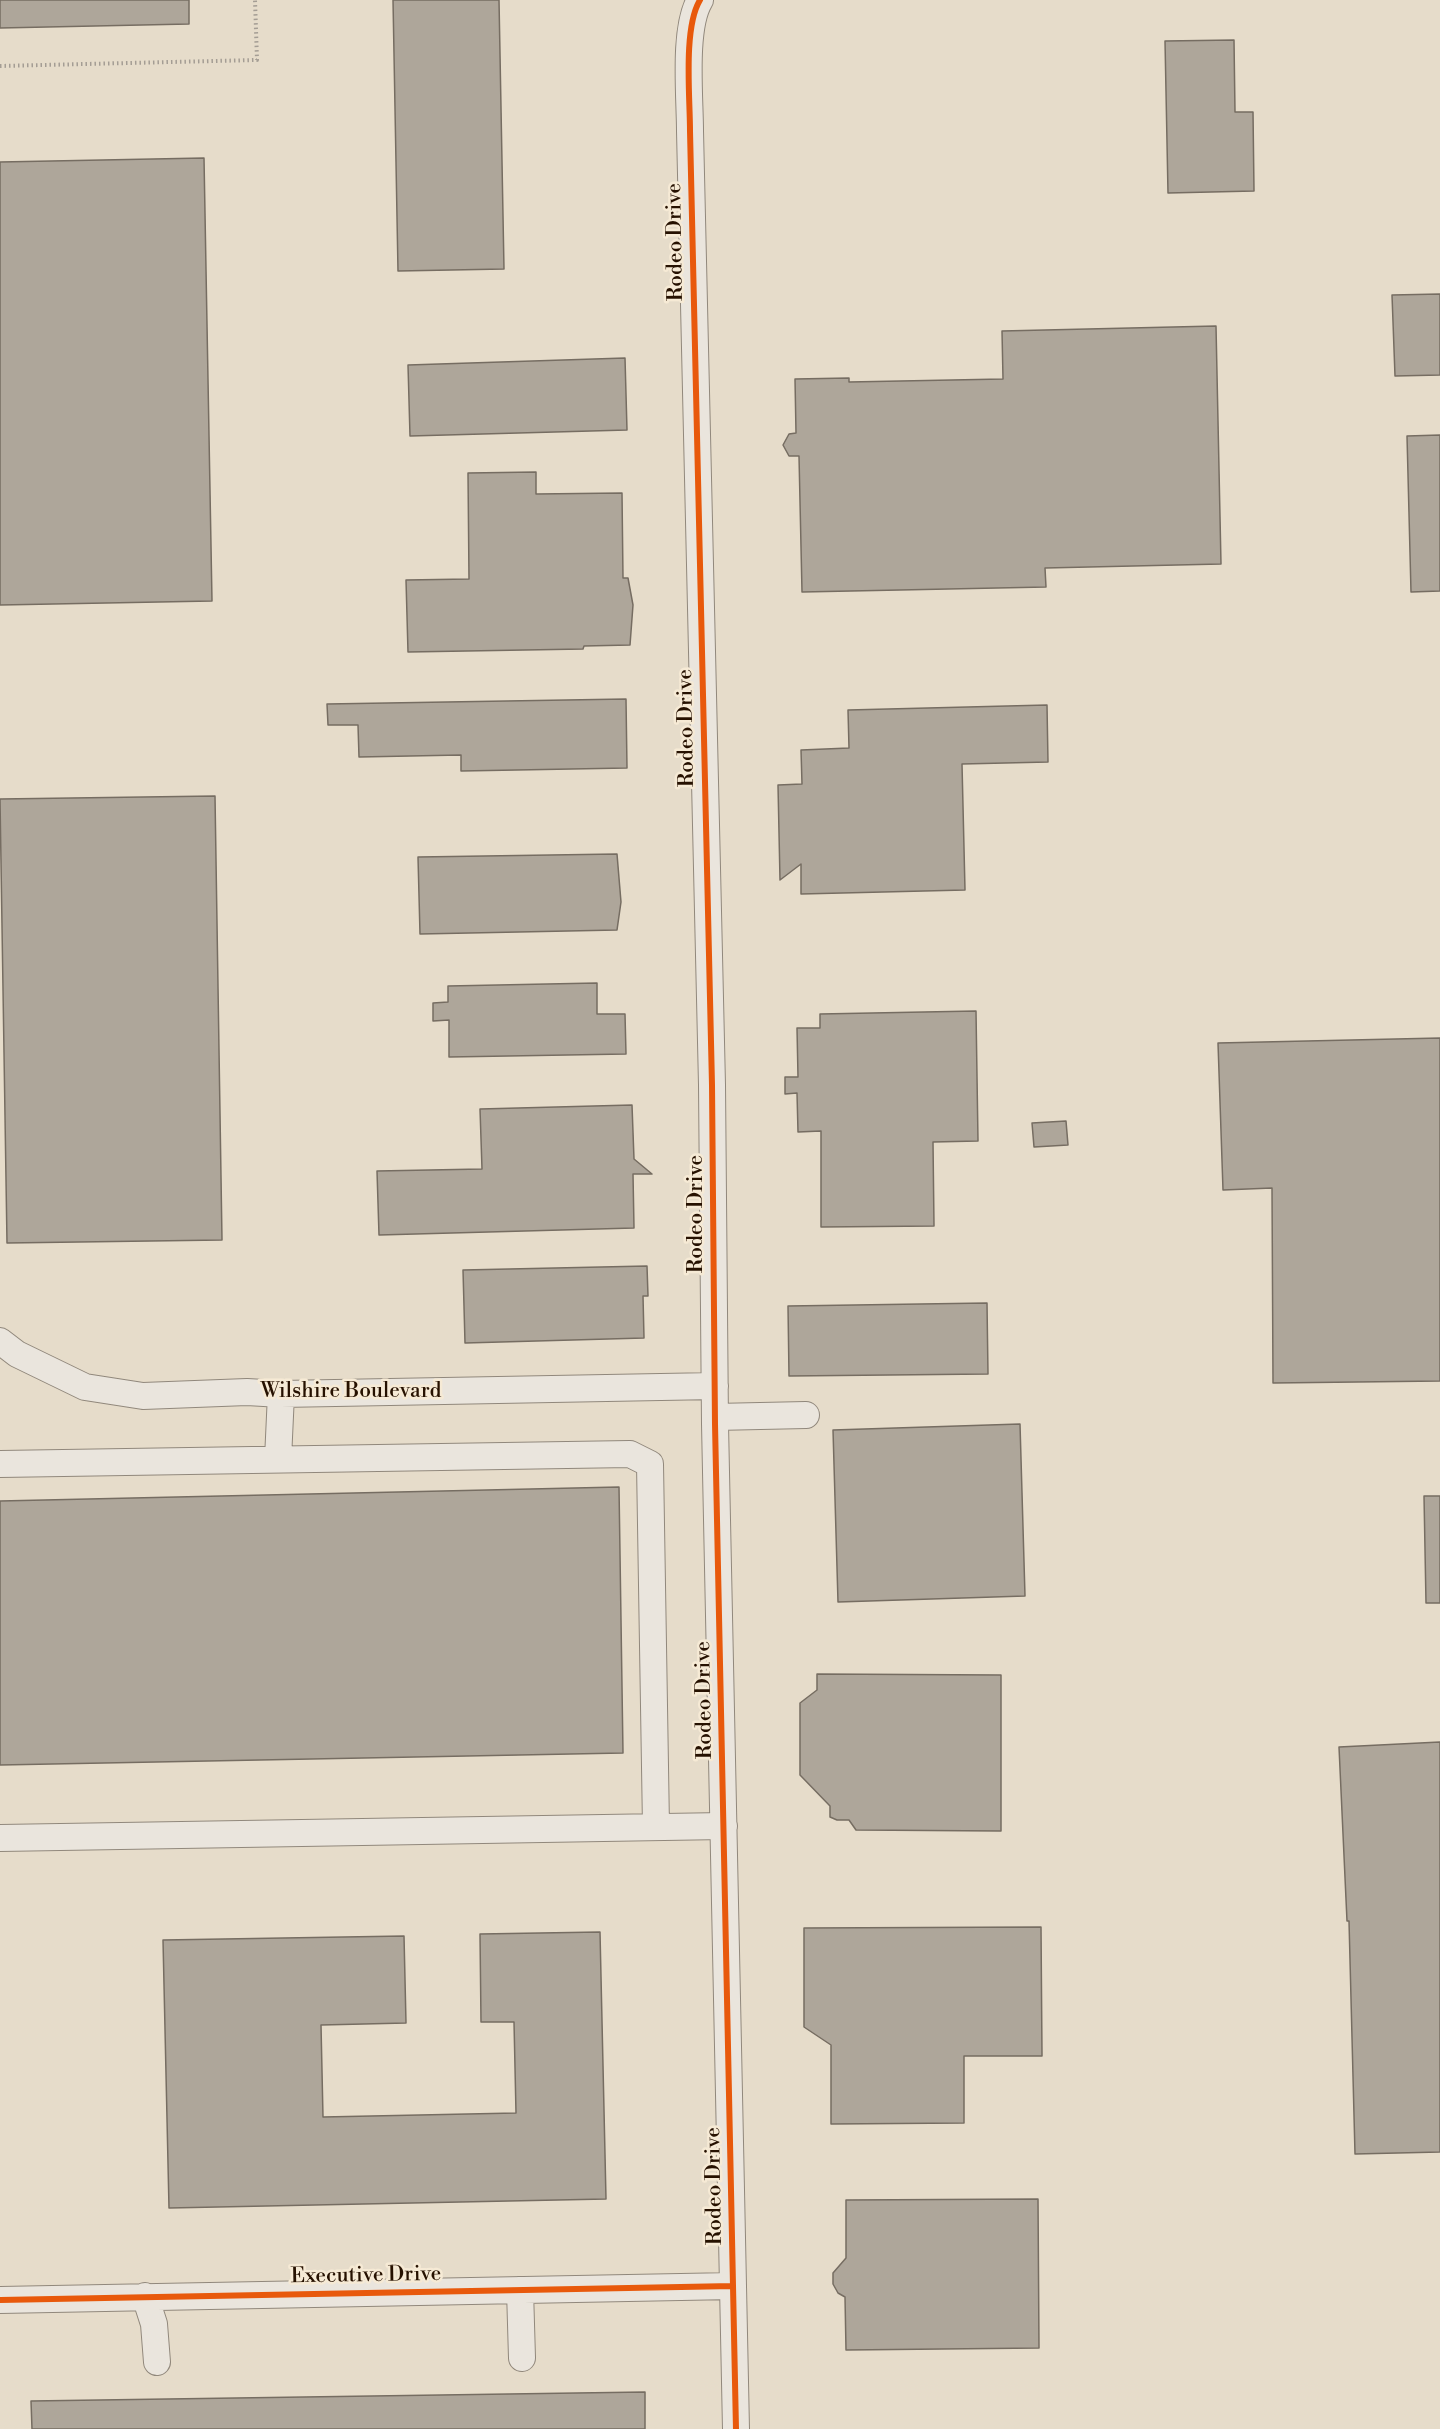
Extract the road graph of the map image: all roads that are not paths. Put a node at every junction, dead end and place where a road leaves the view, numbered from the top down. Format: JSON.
{"nodes":[{"id":1,"x":700,"y":0,"type":"edge"},
{"id":2,"x":0,"y":1341,"type":"edge"},
{"id":3,"x":715,"y":1386,"type":"junction"},
{"id":4,"x":280,"y":1394,"type":"junction"},
{"id":5,"x":806,"y":1415,"type":"dead end"},
{"id":6,"x":715,"y":1417,"type":"junction"},
{"id":7,"x":278,"y":1459,"type":"junction"},
{"id":8,"x":0,"y":1464,"type":"edge"},
{"id":9,"x":724,"y":1826,"type":"junction"},
{"id":10,"x":656,"y":1827,"type":"junction"},
{"id":11,"x":0,"y":1838,"type":"edge"},
{"id":12,"x":733,"y":2286,"type":"junction"},
{"id":13,"x":520,"y":2290,"type":"junction"},
{"id":14,"x":146,"y":2296,"type":"junction"},
{"id":15,"x":0,"y":2300,"type":"edge"},
{"id":16,"x":522,"y":2358,"type":"dead end"},
{"id":17,"x":157,"y":2362,"type":"dead end"},
{"id":18,"x":736,"y":2429,"type":"edge"}],
"edges":[{"from":1,"to":3,"type":"street","name":"Rodeo Drive"},
{"from":2,"to":4,"type":"street","name":"Wilshire Boulevard"},
{"from":3,"to":4,"type":"street","name":"Wilshire Boulevard"},
{"from":3,"to":6,"type":"street","name":"Rodeo Drive"},
{"from":4,"to":7,"type":"street"},
{"from":5,"to":6,"type":"street"},
{"from":6,"to":9,"type":"street","name":"Rodeo Drive"},
{"from":7,"to":8,"type":"street"},
{"from":7,"to":10,"type":"street"},
{"from":9,"to":10,"type":"street"},
{"from":9,"to":12,"type":"street","name":"Rodeo Drive"},
{"from":10,"to":11,"type":"street"},
{"from":12,"to":13,"type":"street","name":"Executive Drive"},
{"from":12,"to":18,"type":"street","name":"Rodeo Drive"},
{"from":13,"to":14,"type":"street","name":"Executive Drive"},
{"from":13,"to":16,"type":"street"},
{"from":14,"to":15,"type":"street","name":"Executive Drive"},
{"from":14,"to":17,"type":"street"}]}
